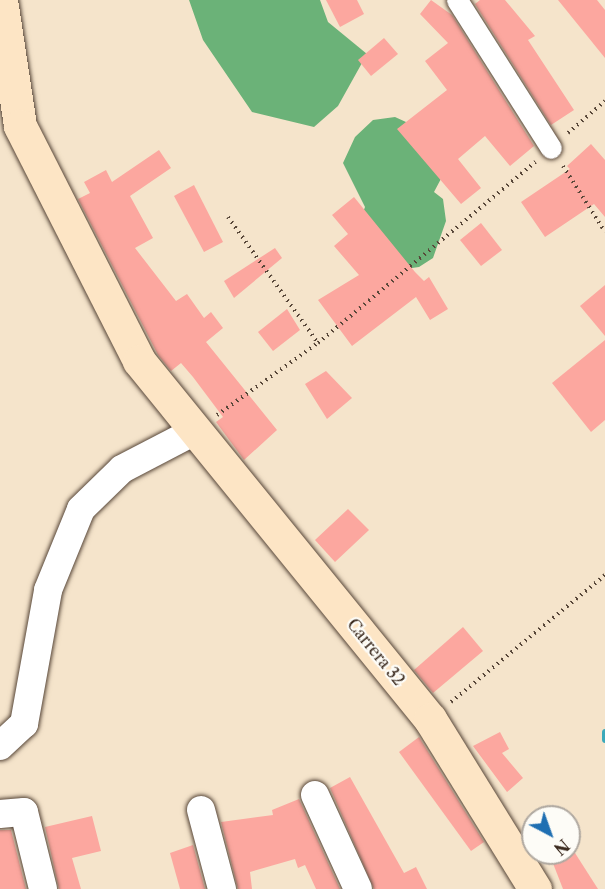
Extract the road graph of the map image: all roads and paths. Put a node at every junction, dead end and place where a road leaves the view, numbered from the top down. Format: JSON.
{"nodes":[{"id":1,"x":1,"y":0,"type":"edge"},
{"id":2,"x":457,"y":0,"type":"edge"},
{"id":3,"x":605,"y":101,"type":"edge"},
{"id":4,"x":551,"y":148,"type":"junction"},
{"id":5,"x":228,"y":217,"type":"dead end"},
{"id":6,"x":605,"y":232,"type":"edge"},
{"id":7,"x":318,"y":343,"type":"junction"},
{"id":8,"x":195,"y":431,"type":"junction"},
{"id":9,"x":605,"y":575,"type":"edge"},
{"id":10,"x":430,"y":719,"type":"junction"},
{"id":11,"x":0,"y":746,"type":"edge"},
{"id":12,"x":315,"y":795,"type":"dead end"},
{"id":13,"x":201,"y":810,"type":"dead end"},
{"id":14,"x":0,"y":814,"type":"edge"},
{"id":15,"x":43,"y":889,"type":"edge"},
{"id":16,"x":222,"y":889,"type":"edge"},
{"id":17,"x":358,"y":889,"type":"edge"},
{"id":18,"x":535,"y":889,"type":"edge"}],
"edges":[{"from":1,"to":8,"type":"main road","name":"Carrera 32"},
{"from":2,"to":4,"type":"street"},
{"from":3,"to":4,"type":"path"},
{"from":4,"to":6,"type":"path"},
{"from":4,"to":7,"type":"path"},
{"from":5,"to":7,"type":"path"},
{"from":7,"to":8,"type":"path"},
{"from":8,"to":10,"type":"main road","name":"Carrera 32"},
{"from":8,"to":11,"type":"street"},
{"from":9,"to":10,"type":"path"},
{"from":10,"to":18,"type":"main road","name":"Carrera 32"},
{"from":12,"to":17,"type":"street"},
{"from":13,"to":16,"type":"street"},
{"from":14,"to":15,"type":"street"}]}
